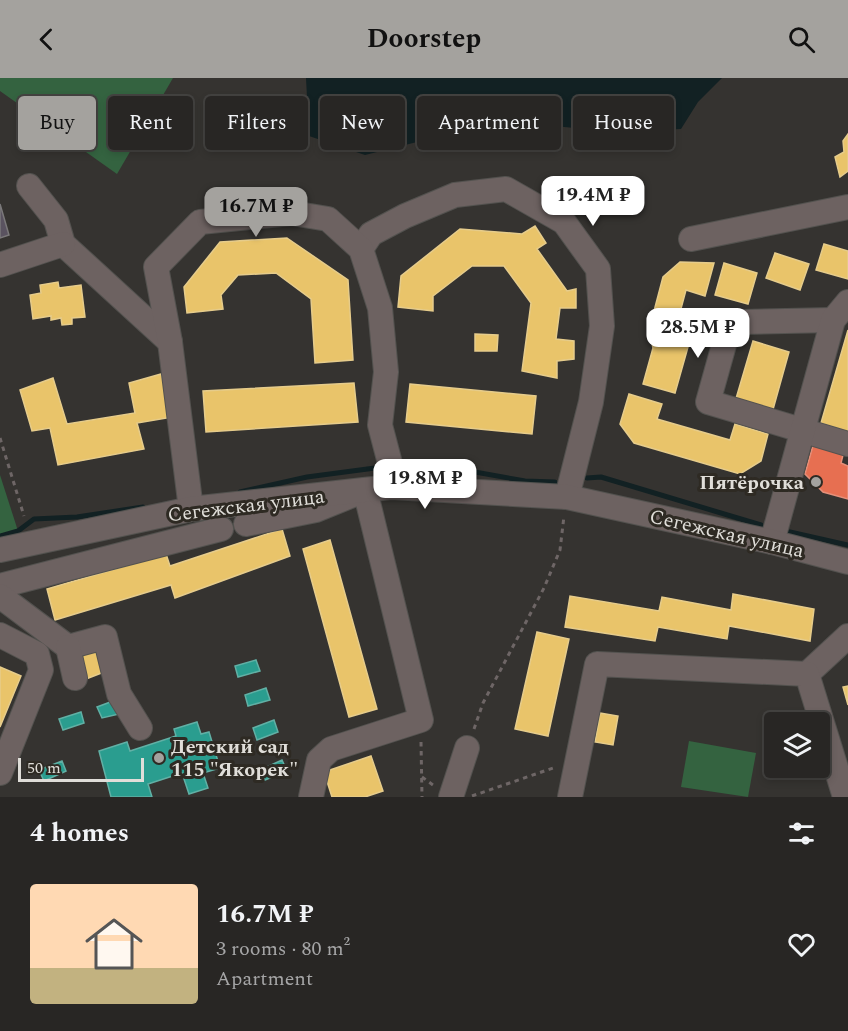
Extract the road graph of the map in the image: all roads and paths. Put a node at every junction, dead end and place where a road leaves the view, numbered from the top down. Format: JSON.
{"nodes":[{"id":1,"x":29,"y":186,"type":"dead end"},
{"id":2,"x":848,"y":207,"type":"edge"},
{"id":3,"x":691,"y":239,"type":"dead end"},
{"id":4,"x":63,"y":244,"type":"junction"},
{"id":5,"x":361,"y":249,"type":"junction"},
{"id":6,"x":0,"y":265,"type":"edge"},
{"id":7,"x":840,"y":311,"type":"edge"},
{"id":8,"x":170,"y":342,"type":"junction"},
{"id":9,"x":803,"y":431,"type":"junction"},
{"id":10,"x":0,"y":438,"type":"edge"},
{"id":11,"x":848,"y":444,"type":"edge"},
{"id":12,"x":391,"y":487,"type":"junction"},
{"id":13,"x":364,"y":490,"type":"junction"},
{"id":14,"x":567,"y":497,"type":"junction"},
{"id":15,"x":191,"y":509,"type":"junction"},
{"id":16,"x":24,"y":516,"type":"dead end"},
{"id":17,"x":246,"y":524,"type":"dead end"},
{"id":18,"x":221,"y":529,"type":"dead end"},
{"id":19,"x":772,"y":542,"type":"junction"},
{"id":20,"x":2,"y":553,"type":"edge"},
{"id":21,"x":848,"y":562,"type":"edge"},
{"id":22,"x":0,"y":586,"type":"edge"},
{"id":23,"x":0,"y":596,"type":"edge"},
{"id":24,"x":0,"y":634,"type":"edge"},
{"id":25,"x":848,"y":636,"type":"edge"},
{"id":26,"x":68,"y":647,"type":"junction"},
{"id":27,"x":807,"y":674,"type":"junction"},
{"id":28,"x":75,"y":678,"type":"dead end"},
{"id":29,"x":421,"y":720,"type":"junction"},
{"id":30,"x":140,"y":729,"type":"dead end"},
{"id":31,"x":467,"y":748,"type":"joint"},
{"id":32,"x":578,"y":760,"type":"junction"},
{"id":33,"x":0,"y":773,"type":"edge"},
{"id":34,"x":311,"y":797,"type":"edge"},
{"id":35,"x":422,"y":797,"type":"edge"},
{"id":36,"x":451,"y":797,"type":"edge"},
{"id":37,"x":467,"y":797,"type":"edge"},
{"id":38,"x":570,"y":797,"type":"edge"},
{"id":39,"x":845,"y":797,"type":"edge"}],
"edges":[{"from":1,"to":4,"type":"street"},
{"from":2,"to":3,"type":"street"},
{"from":4,"to":6,"type":"street"},
{"from":4,"to":8,"type":"street"},
{"from":5,"to":8,"type":"street"},
{"from":5,"to":12,"type":"street"},
{"from":5,"to":14,"type":"street"},
{"from":7,"to":9,"type":"street"},
{"from":7,"to":9,"type":"street"},
{"from":8,"to":15,"type":"street"},
{"from":9,"to":11,"type":"street"},
{"from":9,"to":19,"type":"street"},
{"from":10,"to":16,"type":"path"},
{"from":12,"to":13,"type":"street","name":"Сегежская улица"},
{"from":12,"to":14,"type":"street","name":"Сегежская улица"},
{"from":13,"to":15,"type":"street","name":"Сегежская улица"},
{"from":13,"to":17,"type":"street"},
{"from":13,"to":29,"type":"street"},
{"from":14,"to":19,"type":"street","name":"Сегежская улица"},
{"from":14,"to":31,"type":"path"},
{"from":15,"to":20,"type":"street","name":"Сегежская улица"},
{"from":18,"to":22,"type":"street"},
{"from":19,"to":21,"type":"street","name":"Сегежская улица"},
{"from":23,"to":26,"type":"street"},
{"from":24,"to":33,"type":"street"},
{"from":25,"to":27,"type":"street"},
{"from":26,"to":28,"type":"street"},
{"from":26,"to":30,"type":"street"},
{"from":27,"to":32,"type":"street"},
{"from":27,"to":39,"type":"street"},
{"from":29,"to":34,"type":"street"},
{"from":29,"to":35,"type":"path"},
{"from":31,"to":36,"type":"street"},
{"from":32,"to":37,"type":"path"},
{"from":32,"to":38,"type":"street"}]}
